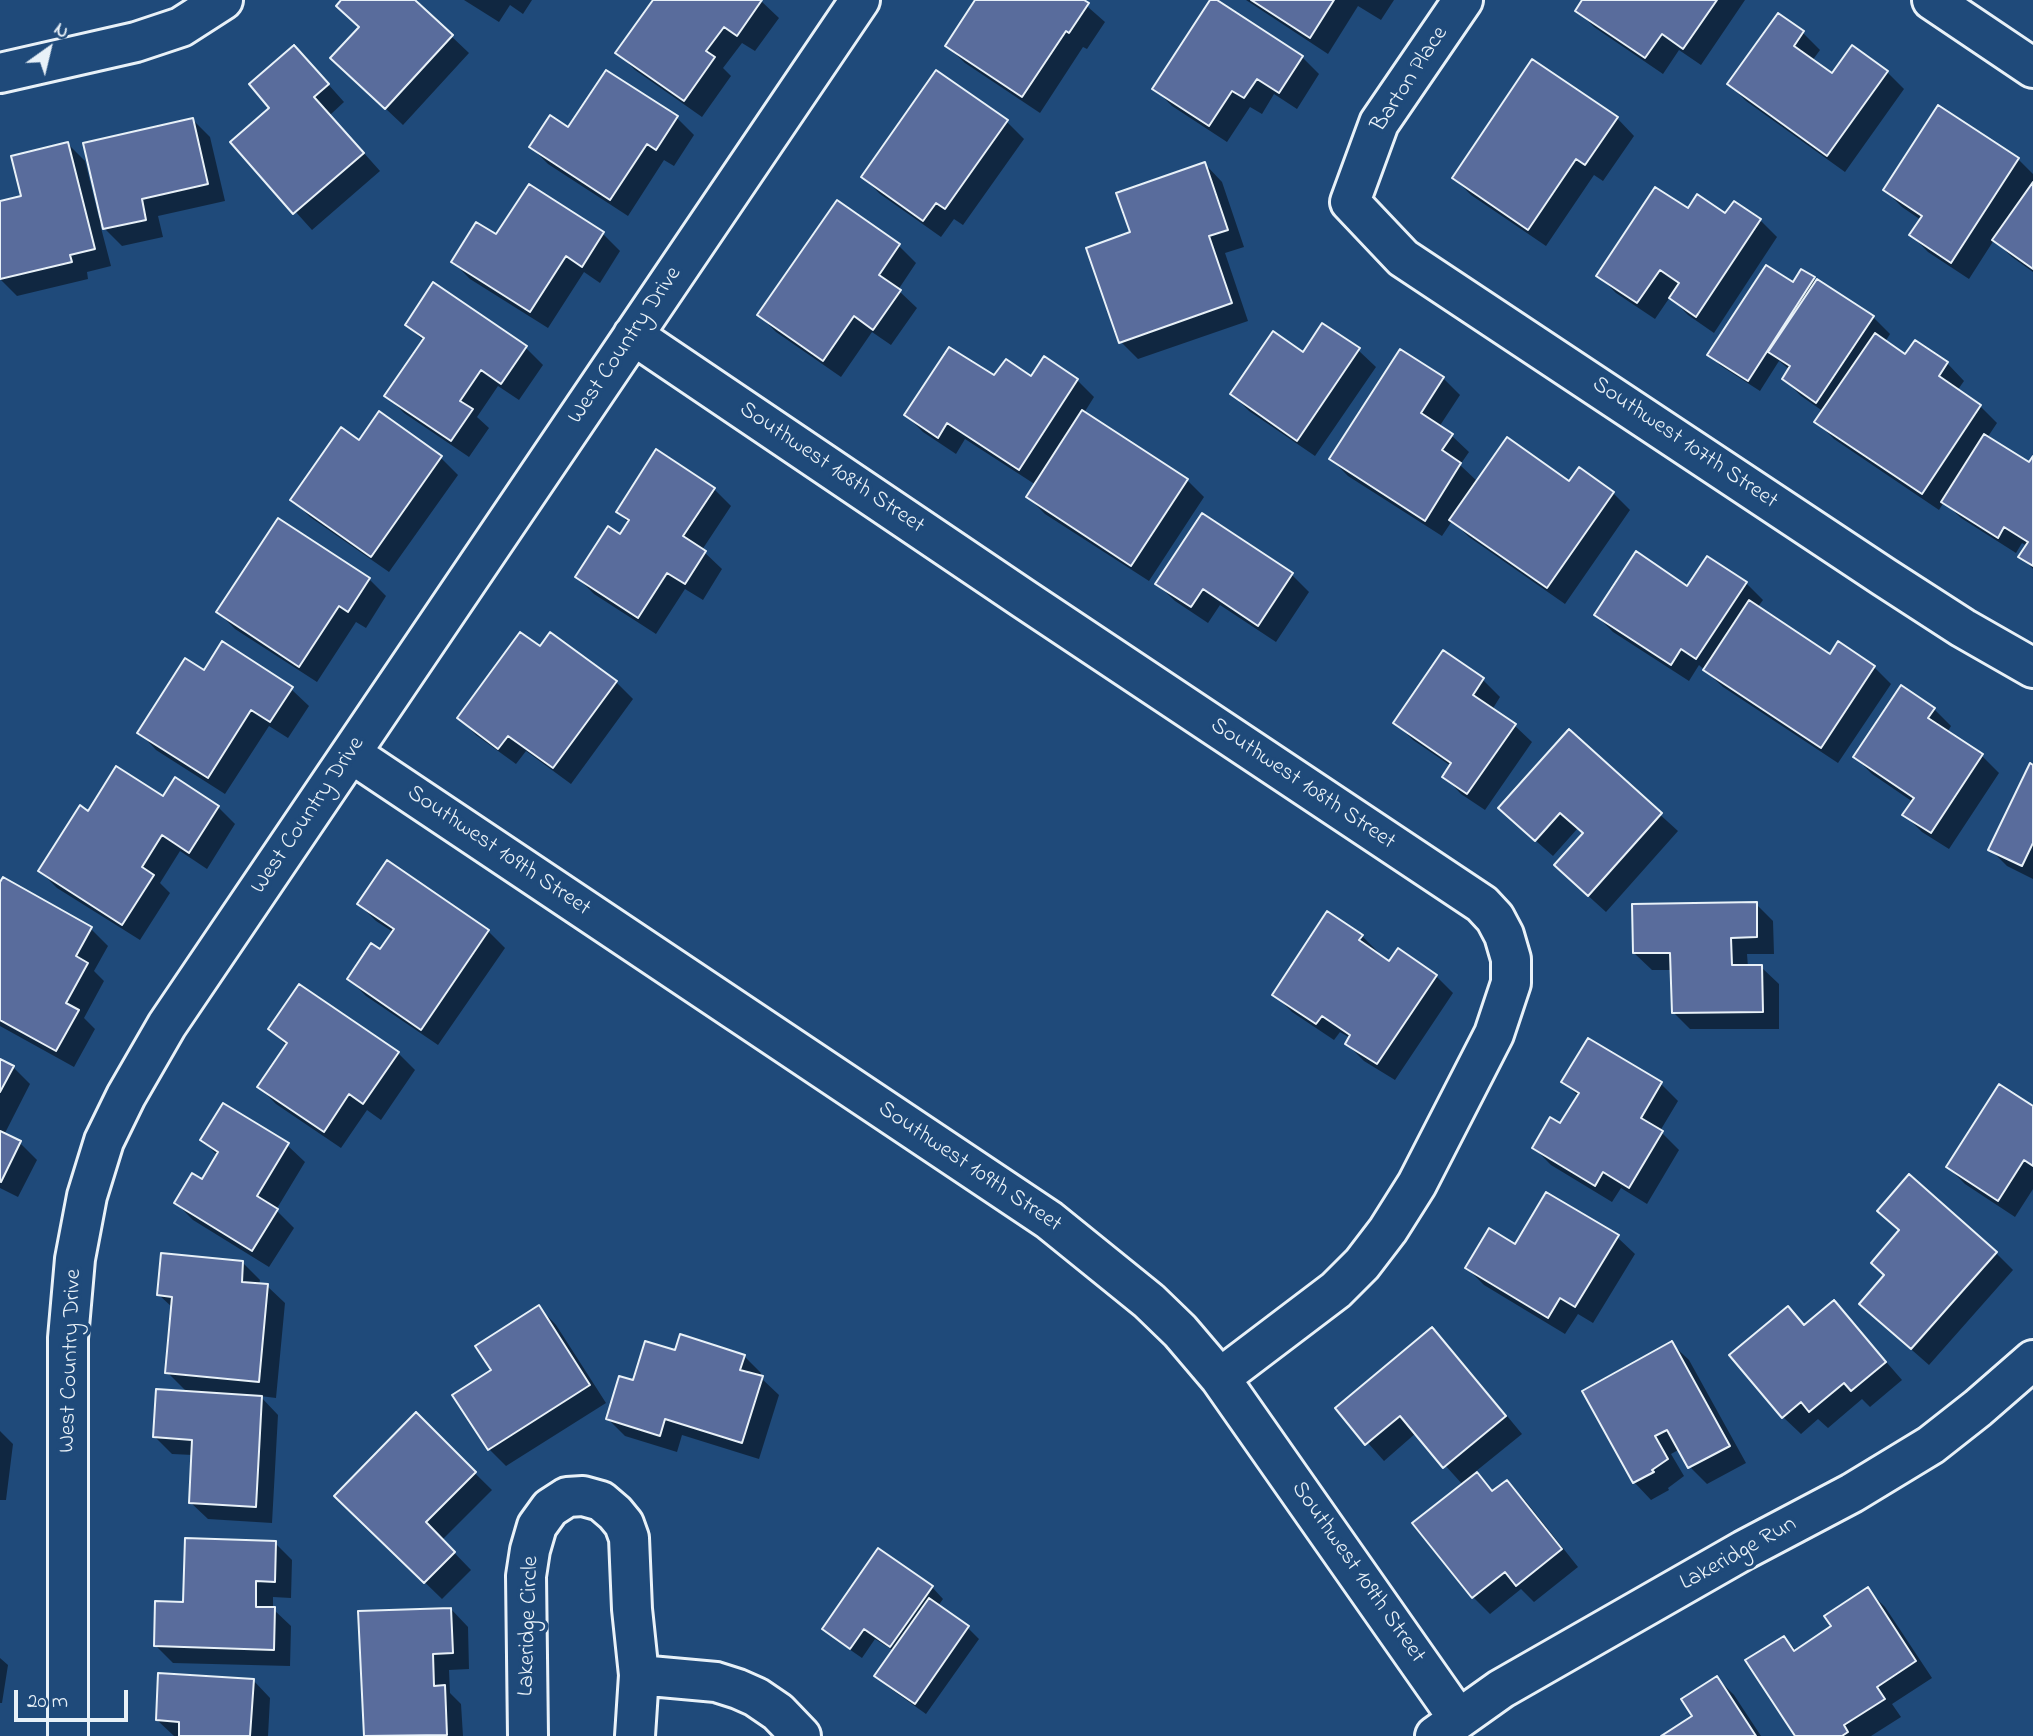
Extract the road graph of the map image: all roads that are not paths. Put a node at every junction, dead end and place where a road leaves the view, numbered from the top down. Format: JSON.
{"nodes":[{"id":1,"x":223,"y":0,"type":"edge"},
{"id":2,"x":860,"y":0,"type":"edge"},
{"id":3,"x":1463,"y":0,"type":"edge"},
{"id":4,"x":1932,"y":0,"type":"edge"},
{"id":5,"x":2033,"y":68,"type":"edge"},
{"id":6,"x":0,"y":73,"type":"edge"},
{"id":7,"x":1350,"y":202,"type":"joint"},
{"id":8,"x":633,"y":335,"type":"junction"},
{"id":9,"x":2033,"y":668,"type":"edge"},
{"id":10,"x":352,"y":754,"type":"junction"},
{"id":11,"x":2033,"y":1360,"type":"edge"},
{"id":12,"x":1220,"y":1378,"type":"junction"},
{"id":13,"x":639,"y":1675,"type":"junction"},
{"id":14,"x":1446,"y":1727,"type":"edge"},
{"id":15,"x":68,"y":1736,"type":"edge"},
{"id":16,"x":527,"y":1736,"type":"edge"},
{"id":17,"x":635,"y":1736,"type":"edge"},
{"id":18,"x":801,"y":1736,"type":"edge"}],
"edges":[{"from":1,"to":6,"type":"street"},
{"from":2,"to":8,"type":"street","name":"West Country Drive"},
{"from":3,"to":7,"type":"street","name":"Barton Place"},
{"from":4,"to":5,"type":"street"},
{"from":7,"to":9,"type":"street","name":"Southwest 107th Street"},
{"from":8,"to":10,"type":"street","name":"West Country Drive"},
{"from":8,"to":12,"type":"street","name":"Southwest 108th Street"},
{"from":10,"to":12,"type":"street","name":"Southwest 109th Street"},
{"from":10,"to":15,"type":"street","name":"West Country Drive"},
{"from":11,"to":14,"type":"street","name":"Lakeridge Run"},
{"from":12,"to":14,"type":"street","name":"Southwest 109th Street"},
{"from":13,"to":16,"type":"street","name":"Lakeridge Circle"},
{"from":13,"to":17,"type":"street","name":"Lakeridge Circle"},
{"from":13,"to":18,"type":"street"}]}
